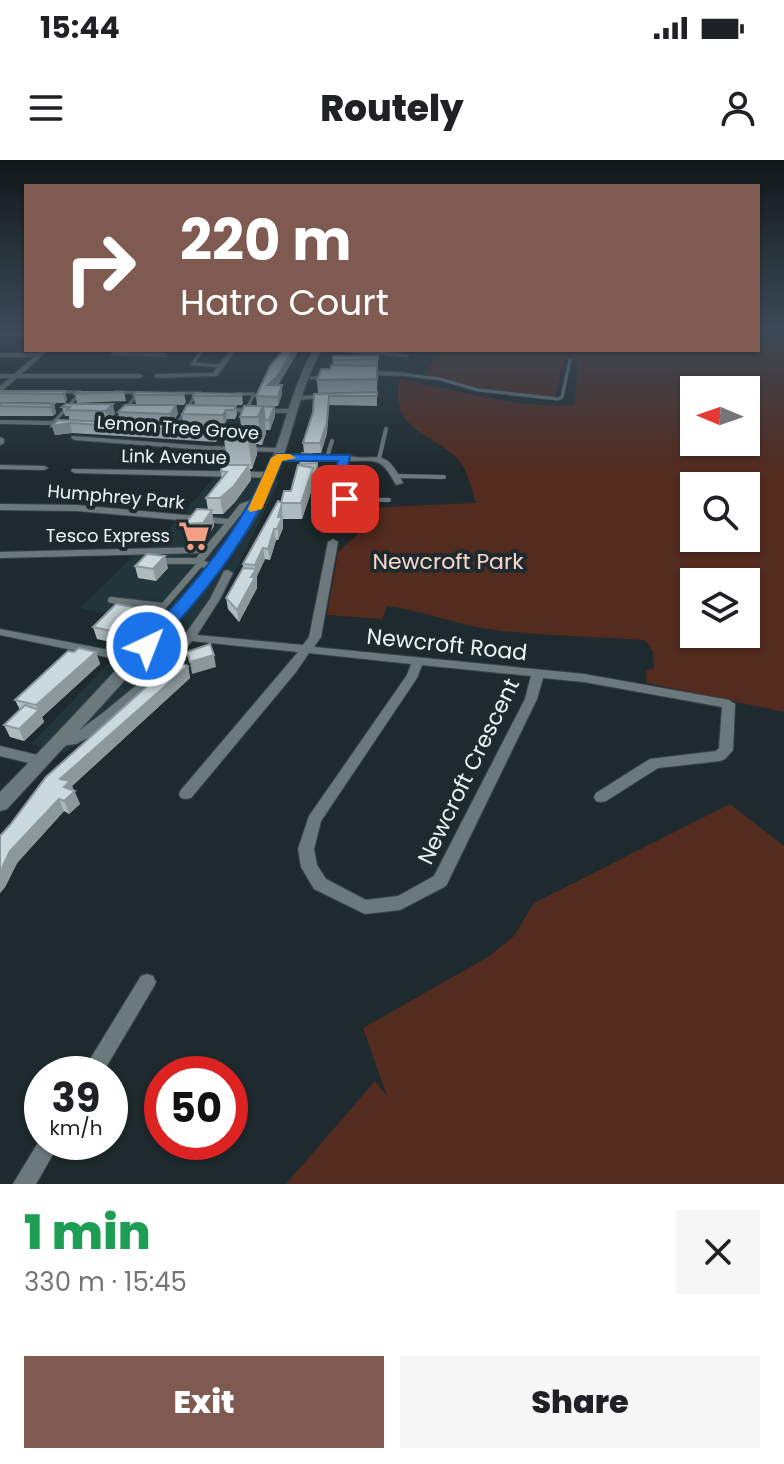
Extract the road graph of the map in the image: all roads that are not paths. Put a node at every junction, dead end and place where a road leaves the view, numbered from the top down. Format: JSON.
{"nodes":[{"id":1,"x":308,"y":375,"type":"edge"},
{"id":2,"x":0,"y":376,"type":"edge"},
{"id":3,"x":16,"y":376,"type":"junction"},
{"id":4,"x":150,"y":376,"type":"edge"},
{"id":5,"x":414,"y":376,"type":"edge"},
{"id":6,"x":567,"y":376,"type":"edge"},
{"id":7,"x":1,"y":389,"type":"edge"},
{"id":8,"x":50,"y":392,"type":"edge"},
{"id":9,"x":110,"y":392,"type":"edge"},
{"id":10,"x":140,"y":392,"type":"junction"},
{"id":11,"x":154,"y":393,"type":"edge"},
{"id":12,"x":168,"y":393,"type":"edge"},
{"id":13,"x":196,"y":393,"type":"junction"},
{"id":14,"x":211,"y":393,"type":"edge"},
{"id":15,"x":225,"y":394,"type":"edge"},
{"id":16,"x":343,"y":396,"type":"edge"},
{"id":17,"x":294,"y":400,"type":"junction"},
{"id":18,"x":54,"y":408,"type":"edge"},
{"id":19,"x":67,"y":408,"type":"junction"},
{"id":20,"x":82,"y":409,"type":"edge"},
{"id":21,"x":110,"y":409,"type":"edge"},
{"id":22,"x":125,"y":409,"type":"junction"},
{"id":23,"x":140,"y":409,"type":"edge"},
{"id":24,"x":171,"y":410,"type":"edge"},
{"id":25,"x":186,"y":410,"type":"junction"},
{"id":26,"x":201,"y":410,"type":"edge"},
{"id":27,"x":216,"y":410,"type":"edge"},
{"id":28,"x":246,"y":411,"type":"junction"},
{"id":29,"x":0,"y":422,"type":"edge"},
{"id":30,"x":53,"y":423,"type":"junction"},
{"id":31,"x":67,"y":424,"type":"edge"},
{"id":32,"x":96,"y":426,"type":"edge"},
{"id":33,"x":110,"y":426,"type":"junction"},
{"id":34,"x":123,"y":427,"type":"edge"},
{"id":35,"x":162,"y":428,"type":"edge"},
{"id":36,"x":175,"y":428,"type":"junction"},
{"id":37,"x":83,"y":429,"type":"edge"},
{"id":38,"x":191,"y":429,"type":"edge"},
{"id":39,"x":206,"y":429,"type":"edge"},
{"id":40,"x":386,"y":429,"type":"dead end"},
{"id":41,"x":238,"y":430,"type":"edge"},
{"id":42,"x":332,"y":441,"type":"dead end"},
{"id":43,"x":278,"y":454,"type":"junction"},
{"id":44,"x":327,"y":457,"type":"junction"},
{"id":45,"x":345,"y":457,"type":"junction"},
{"id":46,"x":379,"y":459,"type":"junction"},
{"id":47,"x":0,"y":467,"type":"edge"},
{"id":48,"x":44,"y":468,"type":"dead end"},
{"id":49,"x":75,"y":471,"type":"dead end"},
{"id":50,"x":272,"y":475,"type":"junction"},
{"id":51,"x":444,"y":477,"type":"dead end"},
{"id":52,"x":304,"y":478,"type":"edge"},
{"id":53,"x":343,"y":479,"type":"junction"},
{"id":54,"x":398,"y":480,"type":"joint"},
{"id":55,"x":330,"y":491,"type":"dead end"},
{"id":56,"x":329,"y":499,"type":"junction"},
{"id":57,"x":345,"y":499,"type":"junction"},
{"id":58,"x":260,"y":500,"type":"junction"},
{"id":59,"x":389,"y":500,"type":"dead end"},
{"id":60,"x":0,"y":507,"type":"edge"},
{"id":61,"x":202,"y":510,"type":"edge"},
{"id":62,"x":325,"y":511,"type":"dead end"},
{"id":63,"x":192,"y":519,"type":"junction"},
{"id":64,"x":230,"y":522,"type":"junction"},
{"id":65,"x":183,"y":528,"type":"edge"},
{"id":66,"x":333,"y":542,"type":"dead end"},
{"id":67,"x":0,"y":555,"type":"edge"},
{"id":68,"x":153,"y":561,"type":"edge"},
{"id":69,"x":214,"y":562,"type":"junction"},
{"id":70,"x":111,"y":600,"type":"dead end"},
{"id":71,"x":0,"y":632,"type":"edge"},
{"id":72,"x":158,"y":634,"type":"junction"},
{"id":73,"x":191,"y":638,"type":"junction"},
{"id":74,"x":305,"y":649,"type":"junction"},
{"id":75,"x":135,"y":659,"type":"junction"},
{"id":76,"x":418,"y":660,"type":"junction"},
{"id":77,"x":538,"y":673,"type":"junction"},
{"id":78,"x":60,"y":741,"type":"junction"},
{"id":79,"x":0,"y":751,"type":"edge"},
{"id":80,"x":41,"y":761,"type":"junction"},
{"id":81,"x":186,"y":794,"type":"dead end"},
{"id":82,"x":601,"y":797,"type":"dead end"},
{"id":83,"x":0,"y":804,"type":"edge"},
{"id":84,"x":147,"y":982,"type":"dead end"},
{"id":85,"x":102,"y":1056,"type":"edge"},
{"id":86,"x":39,"y":1160,"type":"edge"},
{"id":87,"x":24,"y":1184,"type":"edge"}],
"edges":[{"from":1,"to":17,"type":"main road"},
{"from":2,"to":3,"type":"street"},
{"from":3,"to":4,"type":"street"},
{"from":3,"to":7,"type":"street"},
{"from":5,"to":6,"type":"lane"},
{"from":8,"to":19,"type":"lane"},
{"from":9,"to":10,"type":"lane"},
{"from":10,"to":11,"type":"lane"},
{"from":10,"to":22,"type":"lane"},
{"from":12,"to":13,"type":"lane"},
{"from":13,"to":14,"type":"lane"},
{"from":13,"to":25,"type":"lane"},
{"from":15,"to":28,"type":"lane"},
{"from":16,"to":17,"type":"street"},
{"from":17,"to":28,"type":"street"},
{"from":17,"to":43,"type":"main road"},
{"from":18,"to":19,"type":"street"},
{"from":19,"to":20,"type":"street"},
{"from":19,"to":30,"type":"lane"},
{"from":21,"to":22,"type":"street"},
{"from":22,"to":23,"type":"street"},
{"from":22,"to":33,"type":"lane"},
{"from":24,"to":25,"type":"street"},
{"from":25,"to":26,"type":"street"},
{"from":25,"to":36,"type":"lane"},
{"from":27,"to":28,"type":"street"},
{"from":29,"to":30,"type":"lane"},
{"from":30,"to":31,"type":"lane"},
{"from":32,"to":33,"type":"lane"},
{"from":33,"to":34,"type":"lane"},
{"from":35,"to":36,"type":"lane"},
{"from":36,"to":38,"type":"lane"},
{"from":37,"to":43,"type":"street","name":"Lemon Tree Grove"},
{"from":39,"to":41,"type":"lane"},
{"from":40,"to":46,"type":"lane"},
{"from":42,"to":44,"type":"lane"},
{"from":43,"to":44,"type":"street","name":"Lemon Tree Grove"},
{"from":43,"to":50,"type":"main road"},
{"from":44,"to":45,"type":"street","name":"Lemon Tree Grove"},
{"from":45,"to":46,"type":"street","name":"Lemon Tree Grove"},
{"from":45,"to":53,"type":"street"},
{"from":46,"to":54,"type":"street"},
{"from":47,"to":48,"type":"street","name":"Humphrey Park"},
{"from":49,"to":50,"type":"street","name":"Link Avenue"},
{"from":50,"to":58,"type":"main road"},
{"from":51,"to":54,"type":"lane"},
{"from":52,"to":53,"type":"lane"},
{"from":53,"to":57,"type":"street"},
{"from":55,"to":56,"type":"lane"},
{"from":56,"to":57,"type":"lane"},
{"from":56,"to":62,"type":"lane"},
{"from":57,"to":59,"type":"lane"},
{"from":58,"to":64,"type":"street"},
{"from":58,"to":69,"type":"main road"},
{"from":60,"to":63,"type":"street","name":"Humphrey Park"},
{"from":61,"to":63,"type":"lane"},
{"from":63,"to":64,"type":"street","name":"Humphrey Park"},
{"from":63,"to":65,"type":"lane"},
{"from":64,"to":69,"type":"street"},
{"from":66,"to":74,"type":"street"},
{"from":67,"to":69,"type":"street"},
{"from":68,"to":69,"type":"lane"},
{"from":69,"to":70,"type":"lane"},
{"from":69,"to":72,"type":"main road"},
{"from":69,"to":73,"type":"street"},
{"from":71,"to":75,"type":"street"},
{"from":72,"to":73,"type":"street","name":"Newcroft Road"},
{"from":72,"to":75,"type":"main road"},
{"from":73,"to":74,"type":"street","name":"Newcroft Road"},
{"from":73,"to":78,"type":"street"},
{"from":74,"to":76,"type":"street","name":"Newcroft Road"},
{"from":74,"to":81,"type":"street"},
{"from":75,"to":78,"type":"main road"},
{"from":76,"to":77,"type":"street","name":"Newcroft Road"},
{"from":76,"to":77,"type":"street","name":"Newcroft Crescent"},
{"from":77,"to":82,"type":"street","name":"Newcroft Road"},
{"from":78,"to":80,"type":"main road"},
{"from":79,"to":80,"type":"street"},
{"from":80,"to":83,"type":"main road"},
{"from":84,"to":85,"type":"street"},
{"from":86,"to":87,"type":"street"}]}
